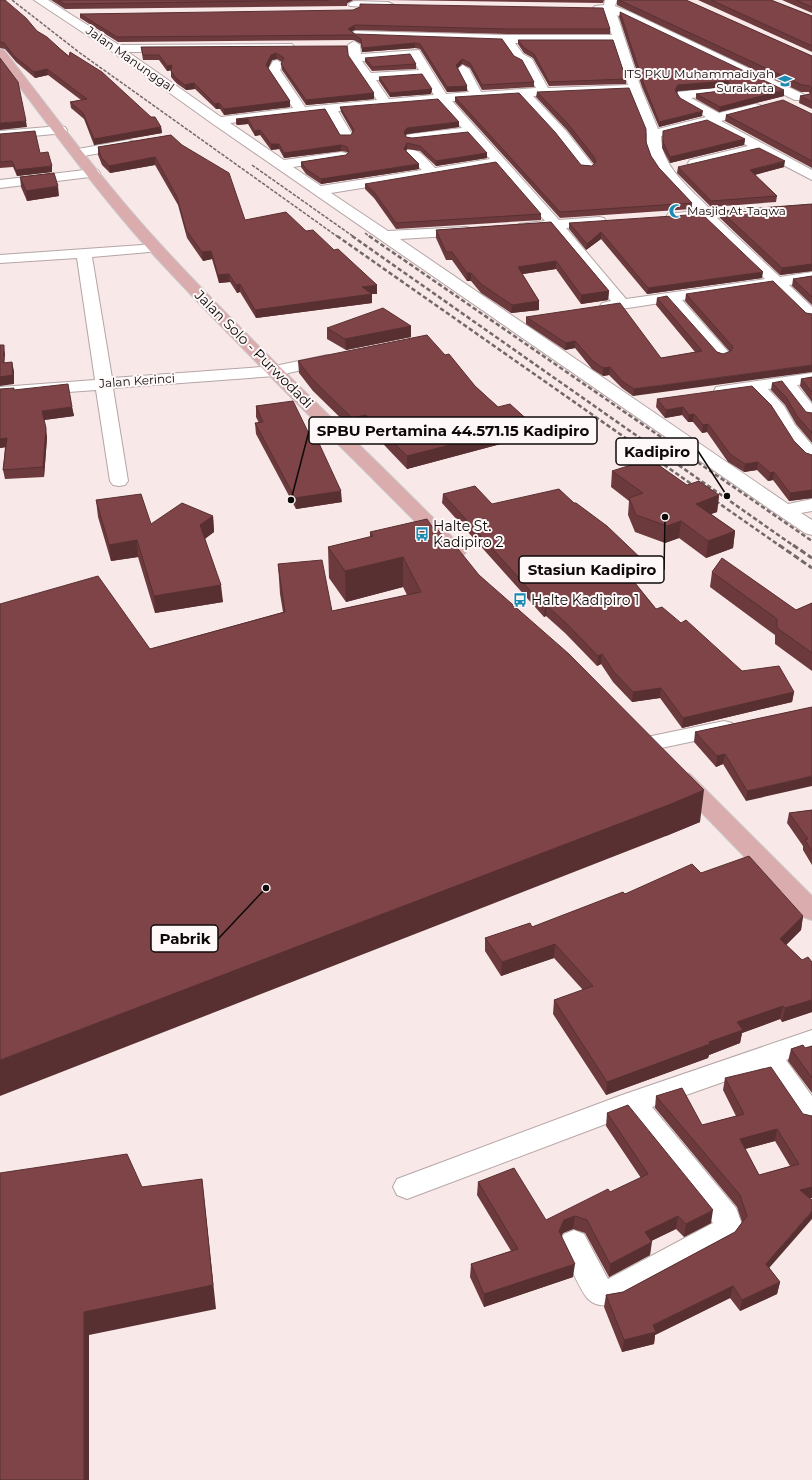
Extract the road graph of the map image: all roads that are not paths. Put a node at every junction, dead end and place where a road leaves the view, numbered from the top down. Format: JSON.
{"nodes":[{"id":1,"x":40,"y":0,"type":"edge"},
{"id":2,"x":612,"y":2,"type":"edge"},
{"id":3,"x":400,"y":5,"type":"edge"},
{"id":4,"x":586,"y":8,"type":"edge"},
{"id":5,"x":62,"y":14,"type":"junction"},
{"id":6,"x":86,"y":14,"type":"edge"},
{"id":7,"x":353,"y":23,"type":"edge"},
{"id":8,"x":83,"y":27,"type":"junction"},
{"id":9,"x":104,"y":27,"type":"edge"},
{"id":10,"x":507,"y":39,"type":"junction"},
{"id":11,"x":619,"y":39,"type":"junction"},
{"id":12,"x":300,"y":46,"type":"edge"},
{"id":13,"x":339,"y":46,"type":"edge"},
{"id":14,"x":115,"y":48,"type":"junction"},
{"id":15,"x":0,"y":53,"type":"edge"},
{"id":16,"x":277,"y":64,"type":"dead end"},
{"id":17,"x":463,"y":70,"type":"dead end"},
{"id":18,"x":427,"y":73,"type":"junction"},
{"id":19,"x":368,"y":78,"type":"junction"},
{"id":20,"x":634,"y":88,"type":"junction"},
{"id":21,"x":543,"y":90,"type":"junction"},
{"id":22,"x":723,"y":91,"type":"edge"},
{"id":23,"x":522,"y":92,"type":"junction"},
{"id":24,"x":812,"y":94,"type":"edge"},
{"id":25,"x":477,"y":96,"type":"junction"},
{"id":26,"x":442,"y":98,"type":"junction"},
{"id":27,"x":385,"y":102,"type":"junction"},
{"id":28,"x":798,"y":103,"type":"junction"},
{"id":29,"x":329,"y":108,"type":"junction"},
{"id":30,"x":301,"y":110,"type":"junction"},
{"id":31,"x":713,"y":119,"type":"junction"},
{"id":32,"x":218,"y":121,"type":"junction"},
{"id":33,"x":60,"y":130,"type":"junction"},
{"id":34,"x":654,"y":134,"type":"junction"},
{"id":35,"x":0,"y":135,"type":"edge"},
{"id":36,"x":346,"y":136,"type":"edge"},
{"id":37,"x":477,"y":136,"type":"junction"},
{"id":38,"x":412,"y":138,"type":"edge"},
{"id":39,"x":140,"y":142,"type":"edge"},
{"id":40,"x":437,"y":146,"type":"edge"},
{"id":41,"x":758,"y":148,"type":"junction"},
{"id":42,"x":78,"y":152,"type":"junction"},
{"id":43,"x":412,"y":153,"type":"dead end"},
{"id":44,"x":341,"y":156,"type":"edge"},
{"id":45,"x":497,"y":162,"type":"junction"},
{"id":46,"x":283,"y":164,"type":"junction"},
{"id":47,"x":588,"y":167,"type":"edge"},
{"id":48,"x":665,"y":170,"type":"junction"},
{"id":49,"x":432,"y":172,"type":"junction"},
{"id":50,"x":93,"y":173,"type":"junction"},
{"id":51,"x":812,"y":176,"type":"edge"},
{"id":52,"x":0,"y":184,"type":"edge"},
{"id":53,"x":321,"y":190,"type":"junction"},
{"id":54,"x":737,"y":212,"type":"edge"},
{"id":55,"x":706,"y":214,"type":"junction"},
{"id":56,"x":659,"y":218,"type":"edge"},
{"id":57,"x":611,"y":221,"type":"edge"},
{"id":58,"x":555,"y":224,"type":"junction"},
{"id":59,"x":509,"y":228,"type":"edge"},
{"id":60,"x":478,"y":230,"type":"edge"},
{"id":61,"x":386,"y":236,"type":"junction"},
{"id":62,"x":156,"y":248,"type":"junction"},
{"id":63,"x":84,"y":254,"type":"junction"},
{"id":64,"x":0,"y":259,"type":"edge"},
{"id":65,"x":812,"y":276,"type":"edge"},
{"id":66,"x":779,"y":281,"type":"junction"},
{"id":67,"x":671,"y":297,"type":"junction"},
{"id":68,"x":622,"y":304,"type":"junction"},
{"id":69,"x":592,"y":308,"type":"edge"},
{"id":70,"x":812,"y":316,"type":"edge"},
{"id":71,"x":530,"y":317,"type":"edge"},
{"id":72,"x":507,"y":320,"type":"junction"},
{"id":73,"x":723,"y":355,"type":"edge"},
{"id":74,"x":341,"y":358,"type":"edge"},
{"id":75,"x":275,"y":371,"type":"junction"},
{"id":76,"x":812,"y":378,"type":"edge"},
{"id":77,"x":786,"y":382,"type":"junction"},
{"id":78,"x":104,"y":384,"type":"junction"},
{"id":79,"x":755,"y":386,"type":"junction"},
{"id":80,"x":0,"y":392,"type":"edge"},
{"id":81,"x":708,"y":393,"type":"edge"},
{"id":82,"x":653,"y":400,"type":"dead end"},
{"id":83,"x":629,"y":404,"type":"junction"},
{"id":84,"x":812,"y":415,"type":"edge"},
{"id":85,"x":812,"y":457,"type":"edge"},
{"id":86,"x":119,"y":481,"type":"dead end"},
{"id":87,"x":812,"y":505,"type":"edge"},
{"id":88,"x":784,"y":510,"type":"junction"},
{"id":89,"x":812,"y":529,"type":"edge"},
{"id":90,"x":468,"y":565,"type":"edge"},
{"id":91,"x":746,"y":723,"type":"edge"},
{"id":92,"x":632,"y":728,"type":"edge"},
{"id":93,"x":647,"y":744,"type":"junction"},
{"id":94,"x":812,"y":912,"type":"edge"},
{"id":95,"x":812,"y":1040,"type":"edge"},
{"id":96,"x":769,"y":1056,"type":"junction"},
{"id":97,"x":632,"y":1104,"type":"junction"},
{"id":98,"x":812,"y":1117,"type":"edge"},
{"id":99,"x":407,"y":1187,"type":"dead end"},
{"id":100,"x":574,"y":1243,"type":"dead end"}],
"edges":[{"from":1,"to":5,"type":"street","name":"Jalan Manunggal"},
{"from":2,"to":4,"type":"street"},
{"from":2,"to":11,"type":"street"},
{"from":2,"to":28,"type":"street"},
{"from":3,"to":7,"type":"street"},
{"from":5,"to":6,"type":"street"},
{"from":5,"to":8,"type":"street","name":"Jalan Manunggal"},
{"from":7,"to":10,"type":"street"},
{"from":7,"to":13,"type":"street"},
{"from":7,"to":18,"type":"street"},
{"from":7,"to":19,"type":"street"},
{"from":8,"to":9,"type":"street"},
{"from":8,"to":14,"type":"street","name":"Jalan Manunggal"},
{"from":10,"to":11,"type":"street"},
{"from":10,"to":21,"type":"street"},
{"from":11,"to":20,"type":"street"},
{"from":12,"to":14,"type":"street"},
{"from":14,"to":32,"type":"street","name":"Jalan Manunggal"},
{"from":15,"to":33,"type":"main road","name":"Jalan Solo - Purwodadi"},
{"from":16,"to":30,"type":"street"},
{"from":17,"to":25,"type":"street"},
{"from":18,"to":19,"type":"street"},
{"from":18,"to":26,"type":"street"},
{"from":19,"to":27,"type":"street"},
{"from":20,"to":21,"type":"street"},
{"from":20,"to":34,"type":"street"},
{"from":21,"to":23,"type":"street"},
{"from":22,"to":31,"type":"street"},
{"from":23,"to":25,"type":"street"},
{"from":23,"to":47,"type":"street"},
{"from":24,"to":28,"type":"street"},
{"from":25,"to":26,"type":"street"},
{"from":26,"to":27,"type":"street"},
{"from":26,"to":37,"type":"street"},
{"from":27,"to":29,"type":"street"},
{"from":28,"to":31,"type":"street"},
{"from":29,"to":30,"type":"street"},
{"from":29,"to":36,"type":"street"},
{"from":30,"to":32,"type":"street"},
{"from":31,"to":34,"type":"street"},
{"from":31,"to":41,"type":"street"},
{"from":32,"to":46,"type":"street","name":"Jalan Manunggal"},
{"from":33,"to":35,"type":"street"},
{"from":33,"to":42,"type":"main road","name":"Jalan Solo - Purwodadi"},
{"from":34,"to":48,"type":"street"},
{"from":37,"to":38,"type":"street"},
{"from":37,"to":40,"type":"street"},
{"from":37,"to":45,"type":"street"},
{"from":39,"to":42,"type":"street"},
{"from":41,"to":48,"type":"street"},
{"from":41,"to":51,"type":"street"},
{"from":42,"to":50,"type":"main road","name":"Jalan Solo - Purwodadi"},
{"from":43,"to":49,"type":"street"},
{"from":44,"to":46,"type":"street"},
{"from":45,"to":49,"type":"street"},
{"from":45,"to":58,"type":"street"},
{"from":46,"to":53,"type":"street","name":"Jalan Manunggal"},
{"from":48,"to":55,"type":"street"},
{"from":49,"to":53,"type":"street"},
{"from":50,"to":52,"type":"street"},
{"from":50,"to":62,"type":"main road","name":"Jalan Solo - Purwodadi"},
{"from":53,"to":61,"type":"street","name":"Jalan Manunggal"},
{"from":54,"to":55,"type":"street"},
{"from":55,"to":56,"type":"street"},
{"from":55,"to":66,"type":"street"},
{"from":57,"to":58,"type":"street"},
{"from":58,"to":59,"type":"street"},
{"from":58,"to":68,"type":"street"},
{"from":60,"to":61,"type":"street"},
{"from":61,"to":72,"type":"street","name":"Jalan Manunggal"},
{"from":62,"to":63,"type":"street"},
{"from":62,"to":75,"type":"main road","name":"Jalan Solo - Purwodadi"},
{"from":63,"to":64,"type":"street"},
{"from":63,"to":78,"type":"street"},
{"from":65,"to":66,"type":"street"},
{"from":66,"to":67,"type":"street"},
{"from":66,"to":70,"type":"street"},
{"from":67,"to":68,"type":"street"},
{"from":67,"to":73,"type":"street"},
{"from":68,"to":69,"type":"street"},
{"from":71,"to":72,"type":"street"},
{"from":72,"to":83,"type":"street","name":"Jalan Manunggal"},
{"from":74,"to":75,"type":"street","name":"Jalan Kerinci"},
{"from":75,"to":78,"type":"street","name":"Jalan Kerinci"},
{"from":75,"to":90,"type":"main road","name":"Jalan Solo - Purwodadi"},
{"from":76,"to":77,"type":"street"},
{"from":77,"to":79,"type":"street"},
{"from":77,"to":84,"type":"street"},
{"from":78,"to":80,"type":"street","name":"Jalan Kerinci"},
{"from":78,"to":86,"type":"street"},
{"from":79,"to":81,"type":"street"},
{"from":79,"to":85,"type":"street"},
{"from":82,"to":83,"type":"street"},
{"from":83,"to":88,"type":"street","name":"Jalan Manunggal"},
{"from":87,"to":88,"type":"street"},
{"from":88,"to":89,"type":"street","name":"Jalan Manunggal"},
{"from":91,"to":93,"type":"street"},
{"from":92,"to":93,"type":"main road"},
{"from":93,"to":94,"type":"main road"},
{"from":95,"to":96,"type":"street"},
{"from":96,"to":97,"type":"street"},
{"from":96,"to":98,"type":"street"},
{"from":97,"to":99,"type":"street"},
{"from":97,"to":100,"type":"street"}]}
